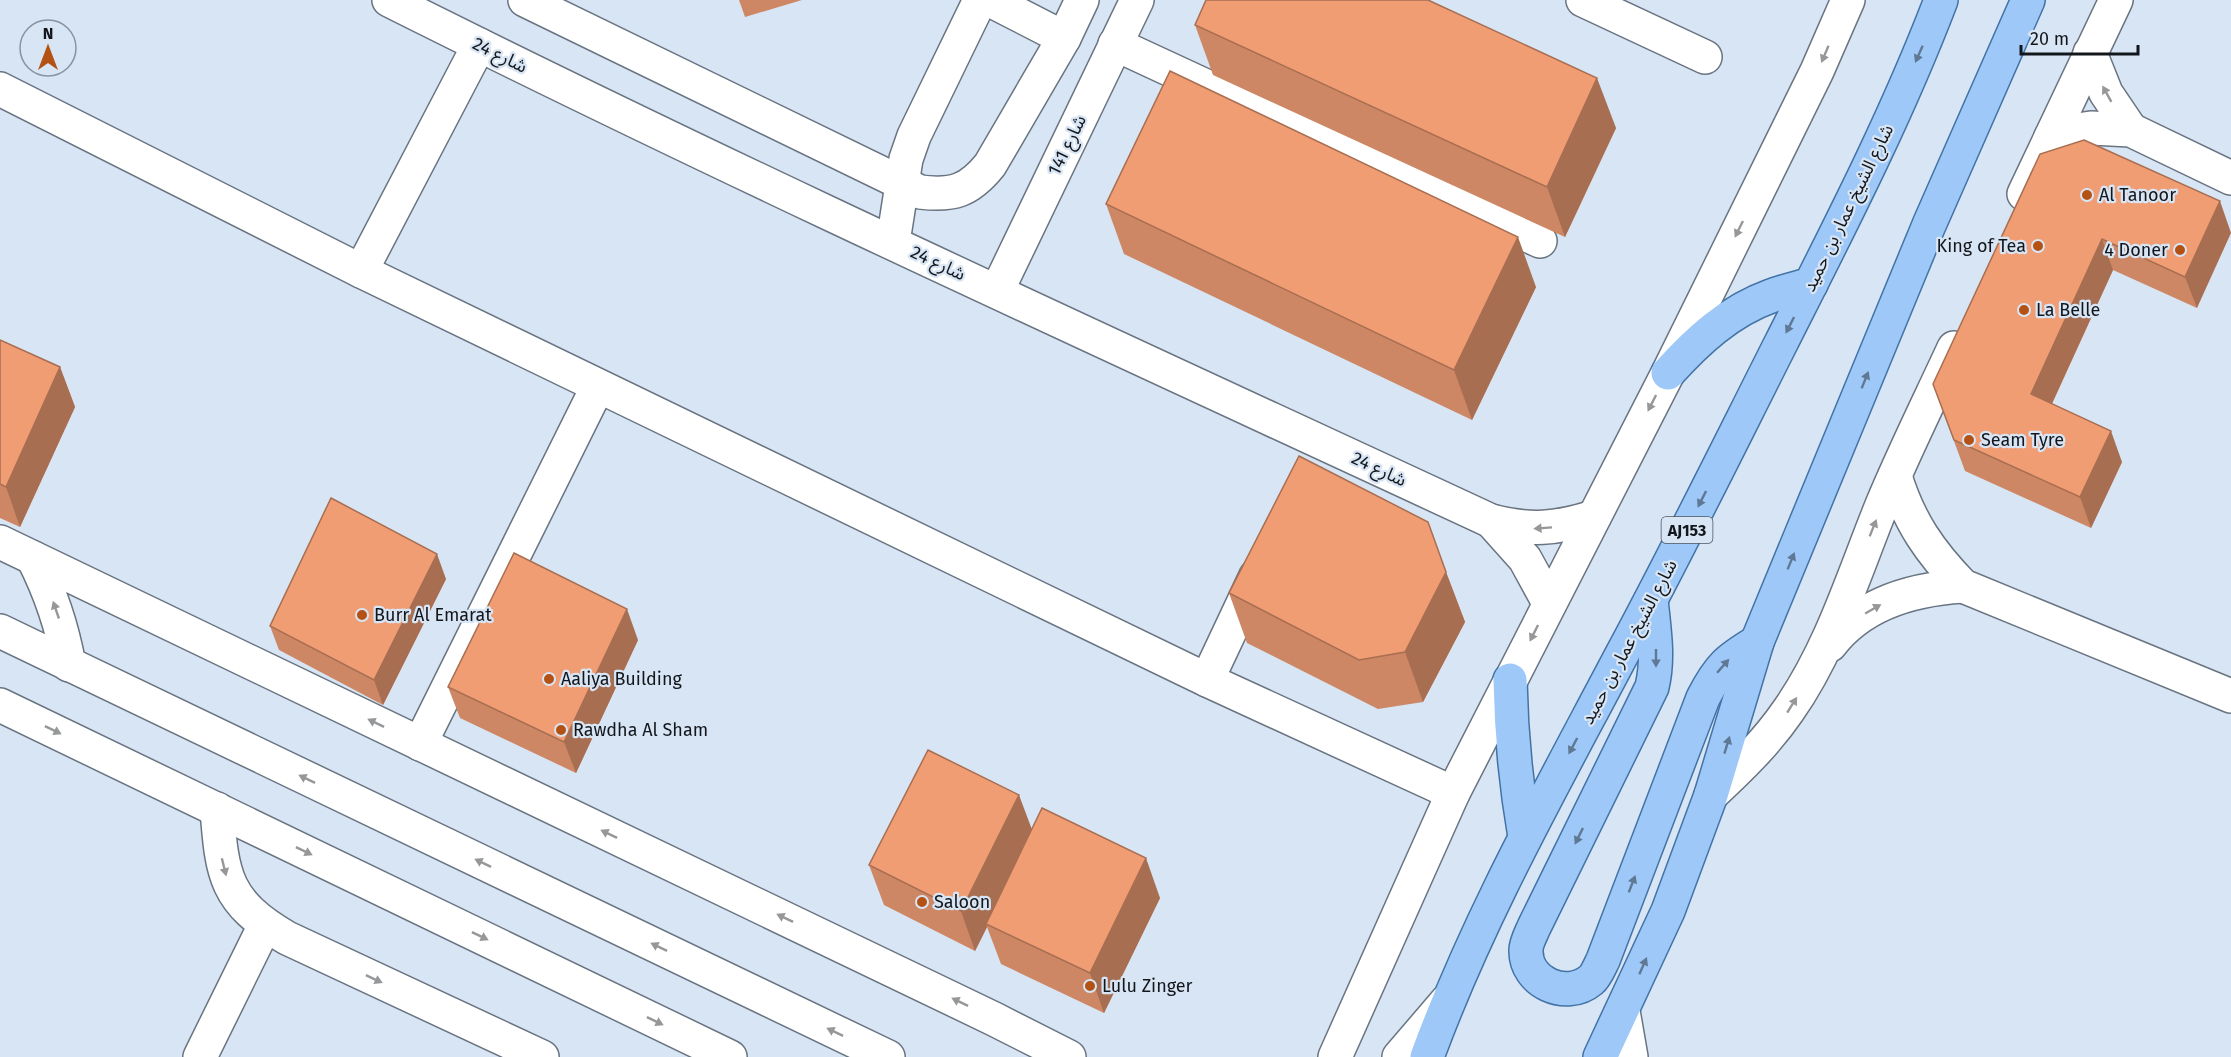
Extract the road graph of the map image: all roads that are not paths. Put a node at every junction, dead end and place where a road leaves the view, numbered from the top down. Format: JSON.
{"nodes":[{"id":1,"x":389,"y":0,"type":"edge"},
{"id":2,"x":525,"y":0,"type":"edge"},
{"id":3,"x":980,"y":0,"type":"edge"},
{"id":4,"x":990,"y":0,"type":"edge"},
{"id":5,"x":1082,"y":0,"type":"edge"},
{"id":6,"x":1137,"y":0,"type":"edge"},
{"id":7,"x":1584,"y":0,"type":"edge"},
{"id":8,"x":1848,"y":0,"type":"edge"},
{"id":9,"x":1941,"y":0,"type":"edge"},
{"id":10,"x":2028,"y":0,"type":"edge"},
{"id":11,"x":2116,"y":0,"type":"edge"},
{"id":12,"x":1064,"y":38,"type":"junction"},
{"id":13,"x":1116,"y":44,"type":"junction"},
{"id":14,"x":478,"y":45,"type":"junction"},
{"id":15,"x":2090,"y":53,"type":"junction"},
{"id":16,"x":1705,"y":57,"type":"dead end"},
{"id":17,"x":2,"y":95,"type":"edge"},
{"id":18,"x":2132,"y":130,"type":"junction"},
{"id":19,"x":2051,"y":137,"type":"junction"},
{"id":20,"x":2231,"y":178,"type":"edge"},
{"id":21,"x":902,"y":182,"type":"junction"},
{"id":22,"x":2012,"y":222,"type":"edge"},
{"id":23,"x":1540,"y":241,"type":"dead end"},
{"id":24,"x":893,"y":242,"type":"junction"},
{"id":25,"x":361,"y":271,"type":"junction"},
{"id":26,"x":1811,"y":284,"type":"junction"},
{"id":27,"x":997,"y":291,"type":"junction"},
{"id":28,"x":1968,"y":317,"type":"edge"},
{"id":29,"x":1668,"y":373,"type":"junction"},
{"id":30,"x":598,"y":386,"type":"junction"},
{"id":31,"x":1895,"y":476,"type":"junction"},
{"id":32,"x":1594,"y":517,"type":"junction"},
{"id":33,"x":1491,"y":521,"type":"junction"},
{"id":34,"x":0,"y":542,"type":"edge"},
{"id":35,"x":1268,"y":549,"type":"edge"},
{"id":36,"x":33,"y":558,"type":"junction"},
{"id":37,"x":1963,"y":586,"type":"junction"},
{"id":38,"x":1651,"y":600,"type":"junction"},
{"id":39,"x":1549,"y":603,"type":"junction"},
{"id":40,"x":0,"y":631,"type":"edge"},
{"id":41,"x":1757,"y":642,"type":"junction"},
{"id":42,"x":1816,"y":663,"type":"junction"},
{"id":43,"x":69,"y":665,"type":"junction"},
{"id":44,"x":1207,"y":680,"type":"junction"},
{"id":45,"x":1510,"y":680,"type":"junction"},
{"id":46,"x":2231,"y":696,"type":"edge"},
{"id":47,"x":0,"y":705,"type":"edge"},
{"id":48,"x":420,"y":744,"type":"junction"},
{"id":49,"x":1453,"y":793,"type":"junction"},
{"id":50,"x":1711,"y":795,"type":"junction"},
{"id":51,"x":217,"y":809,"type":"junction"},
{"id":52,"x":1525,"y":837,"type":"junction"},
{"id":53,"x":265,"y":926,"type":"junction"},
{"id":54,"x":1448,"y":1001,"type":"junction"},
{"id":55,"x":1623,"y":1011,"type":"junction"},
{"id":56,"x":994,"y":1019,"type":"junction"},
{"id":57,"x":200,"y":1057,"type":"edge"},
{"id":58,"x":542,"y":1057,"type":"edge"},
{"id":59,"x":730,"y":1057,"type":"edge"},
{"id":60,"x":888,"y":1057,"type":"edge"},
{"id":61,"x":1017,"y":1057,"type":"edge"},
{"id":62,"x":1069,"y":1057,"type":"edge"},
{"id":63,"x":1335,"y":1057,"type":"edge"},
{"id":64,"x":1399,"y":1057,"type":"edge"},
{"id":65,"x":1427,"y":1057,"type":"edge"},
{"id":66,"x":1600,"y":1057,"type":"edge"},
{"id":67,"x":1631,"y":1057,"type":"edge"}],
"edges":[{"from":1,"to":14,"type":"street","name":"شارع 24"},
{"from":2,"to":21,"type":"street"},
{"from":3,"to":21,"type":"street"},
{"from":4,"to":12,"type":"street"},
{"from":5,"to":12,"type":"street"},
{"from":6,"to":13,"type":"street","name":"شارع 141"},
{"from":7,"to":16,"type":"street"},
{"from":8,"to":29,"type":"street","one_way":true},
{"from":9,"to":26,"type":"main road","name":"شارع الشيخ عمار بن حميد","number":"AJ153","one_way":true},
{"from":41,"to":10,"type":"main road","one_way":true},
{"from":11,"to":15,"type":"street"},
{"from":12,"to":21,"type":"street"},
{"from":13,"to":23,"type":"street"},
{"from":13,"to":27,"type":"street","name":"شارع 141"},
{"from":14,"to":24,"type":"street","name":"شارع 24"},
{"from":14,"to":25,"type":"street"},
{"from":18,"to":15,"type":"street","one_way":true},
{"from":15,"to":19,"type":"street"},
{"from":17,"to":25,"type":"street"},
{"from":18,"to":19,"type":"street"},
{"from":18,"to":20,"type":"street"},
{"from":19,"to":22,"type":"street"},
{"from":21,"to":24,"type":"street"},
{"from":24,"to":27,"type":"street","name":"شارع 24"},
{"from":25,"to":30,"type":"street"},
{"from":26,"to":29,"type":"main road"},
{"from":26,"to":38,"type":"main road","name":"شارع الشيخ عمار بن حميد","number":"AJ153","one_way":true},
{"from":27,"to":33,"type":"street","name":"شارع 24"},
{"from":28,"to":31,"type":"street"},
{"from":29,"to":32,"type":"street","one_way":true},
{"from":30,"to":44,"type":"street"},
{"from":30,"to":48,"type":"street"},
{"from":31,"to":37,"type":"street"},
{"from":42,"to":31,"type":"street","one_way":true},
{"from":32,"to":33,"type":"street","name":"شارع 24","one_way":true},
{"from":32,"to":39,"type":"street"},
{"from":33,"to":39,"type":"street","name":"شارع 24"},
{"from":34,"to":36,"type":"street"},
{"from":35,"to":44,"type":"street"},
{"from":43,"to":36,"type":"street","one_way":true},
{"from":48,"to":36,"type":"street","one_way":true},
{"from":42,"to":37,"type":"street","one_way":true},
{"from":37,"to":46,"type":"street"},
{"from":38,"to":41,"type":"main road","one_way":true},
{"from":38,"to":52,"type":"main road","name":"شارع الشيخ عمار بن حميد","number":"AJ153","one_way":true},
{"from":39,"to":45,"type":"street","one_way":true},
{"from":40,"to":43,"type":"street"},
{"from":50,"to":41,"type":"main road","one_way":true},
{"from":50,"to":42,"type":"street","one_way":true},
{"from":60,"to":43,"type":"street","one_way":true},
{"from":44,"to":49,"type":"street"},
{"from":45,"to":49,"type":"street"},
{"from":45,"to":52,"type":"main road"},
{"from":47,"to":51,"type":"street","one_way":true},
{"from":56,"to":48,"type":"street","one_way":true},
{"from":49,"to":63,"type":"street"},
{"from":55,"to":50,"type":"main road","one_way":true},
{"from":51,"to":53,"type":"street","one_way":true},
{"from":51,"to":59,"type":"street","one_way":true},
{"from":52,"to":54,"type":"main road","name":"شارع الشيخ عمار بن حميد","number":"AJ153"},
{"from":53,"to":57,"type":"street"},
{"from":53,"to":58,"type":"street","one_way":true},
{"from":54,"to":64,"type":"street"},
{"from":54,"to":65,"type":"main road","name":"شارع الشيخ عمار بن حميد","number":"AJ153"},
{"from":55,"to":66,"type":"main road"},
{"from":55,"to":67,"type":"street"},
{"from":56,"to":61,"type":"street"},
{"from":56,"to":62,"type":"street"}]}
